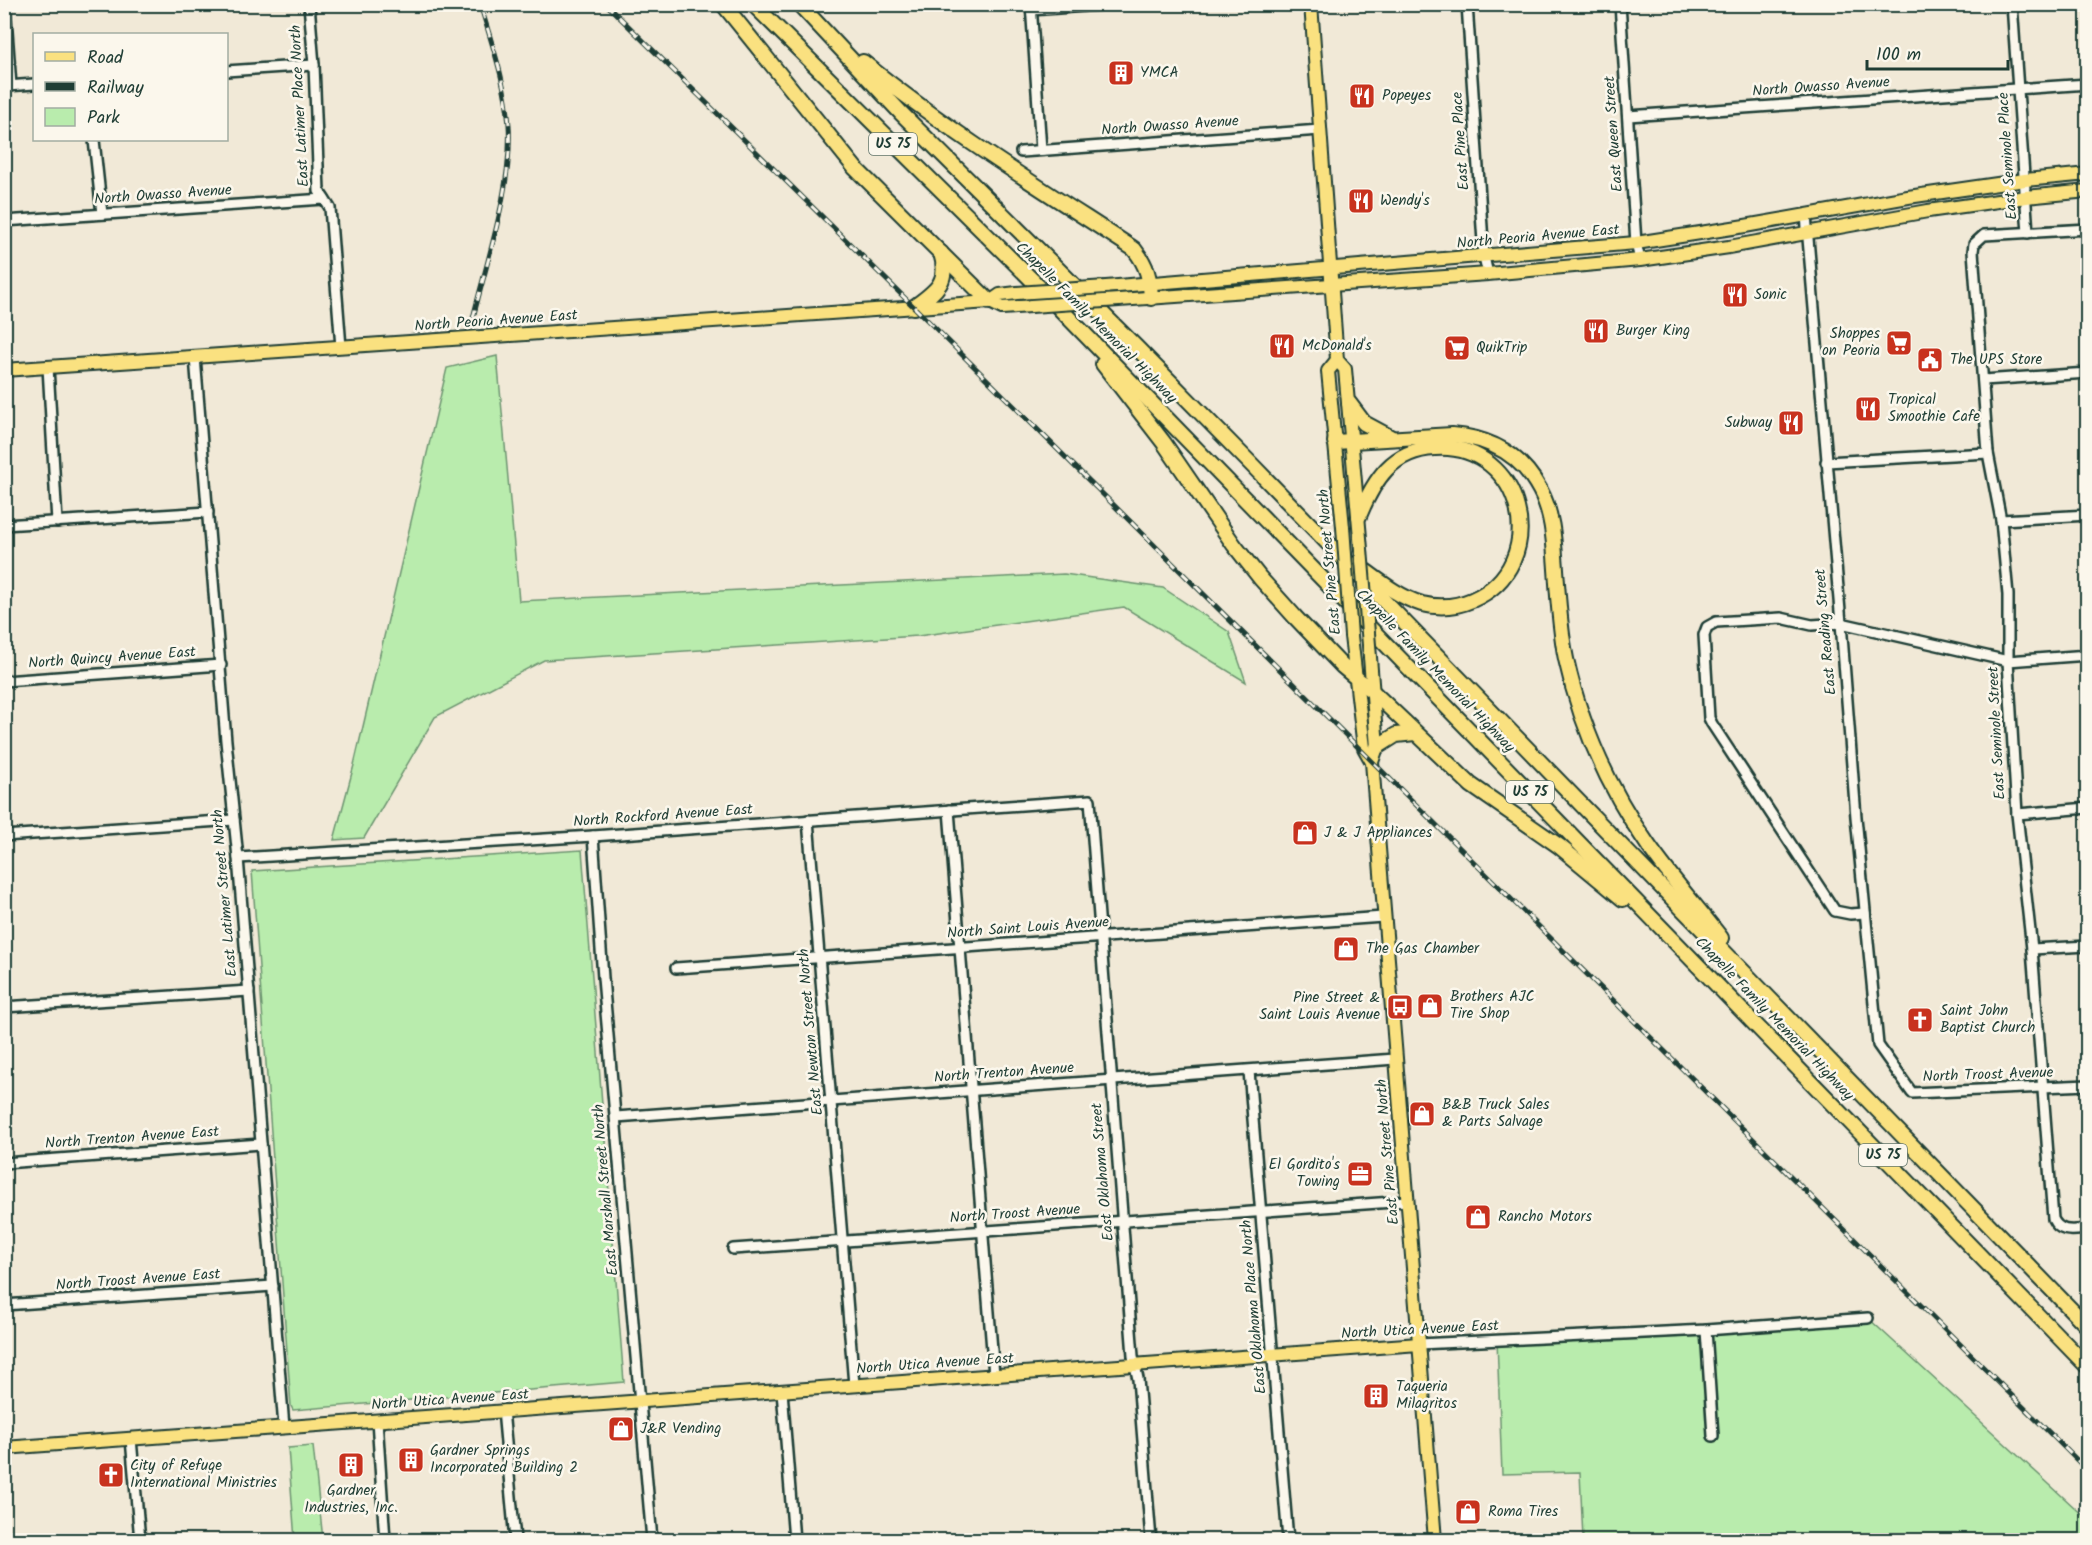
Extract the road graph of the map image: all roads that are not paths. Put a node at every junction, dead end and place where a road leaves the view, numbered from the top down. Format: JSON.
{"nodes":[{"id":1,"x":5,"y":4,"type":"edge"},
{"id":2,"x":309,"y":4,"type":"edge"},
{"id":3,"x":723,"y":4,"type":"edge"},
{"id":4,"x":753,"y":4,"type":"edge"},
{"id":5,"x":799,"y":4,"type":"edge"},
{"id":6,"x":1114,"y":4,"type":"edge"},
{"id":7,"x":1311,"y":4,"type":"edge"},
{"id":8,"x":1467,"y":4,"type":"edge"},
{"id":9,"x":1620,"y":4,"type":"edge"},
{"id":10,"x":2012,"y":4,"type":"edge"},
{"id":11,"x":1031,"y":7,"type":"edge"},
{"id":12,"x":825,"y":30,"type":"junction"},
{"id":13,"x":314,"y":65,"type":"junction"},
{"id":14,"x":228,"y":71,"type":"edge"},
{"id":15,"x":33,"y":84,"type":"edge"},
{"id":16,"x":2088,"y":84,"type":"edge"},
{"id":17,"x":8,"y":86,"type":"edge"},
{"id":18,"x":2018,"y":89,"type":"junction"},
{"id":19,"x":1628,"y":116,"type":"junction"},
{"id":20,"x":1320,"y":130,"type":"junction"},
{"id":21,"x":94,"y":141,"type":"edge"},
{"id":22,"x":1041,"y":150,"type":"junction"},
{"id":23,"x":1021,"y":152,"type":"dead end"},
{"id":24,"x":2088,"y":174,"type":"edge"},
{"id":25,"x":2025,"y":180,"type":"junction"},
{"id":26,"x":2088,"y":191,"type":"edge"},
{"id":27,"x":2026,"y":197,"type":"junction"},
{"id":28,"x":324,"y":199,"type":"junction"},
{"id":29,"x":102,"y":214,"type":"junction"},
{"id":30,"x":1806,"y":215,"type":"junction"},
{"id":31,"x":4,"y":221,"type":"edge"},
{"id":32,"x":2088,"y":229,"type":"edge"},
{"id":33,"x":1807,"y":233,"type":"junction"},
{"id":34,"x":2028,"y":233,"type":"junction"},
{"id":35,"x":1636,"y":243,"type":"junction"},
{"id":36,"x":940,"y":253,"type":"junction"},
{"id":37,"x":1484,"y":257,"type":"junction"},
{"id":38,"x":1640,"y":261,"type":"junction"},
{"id":39,"x":1329,"y":268,"type":"junction"},
{"id":40,"x":1488,"y":274,"type":"junction"},
{"id":41,"x":1150,"y":283,"type":"junction"},
{"id":42,"x":1330,"y":286,"type":"junction"},
{"id":43,"x":1151,"y":298,"type":"junction"},
{"id":44,"x":990,"y":302,"type":"junction"},
{"id":45,"x":914,"y":307,"type":"junction"},
{"id":46,"x":1062,"y":311,"type":"junction"},
{"id":47,"x":341,"y":347,"type":"junction"},
{"id":48,"x":195,"y":357,"type":"junction"},
{"id":49,"x":1337,"y":360,"type":"junction"},
{"id":50,"x":48,"y":367,"type":"junction"},
{"id":51,"x":4,"y":370,"type":"edge"},
{"id":52,"x":2088,"y":373,"type":"edge"},
{"id":53,"x":1983,"y":380,"type":"junction"},
{"id":54,"x":1349,"y":403,"type":"junction"},
{"id":55,"x":1392,"y":438,"type":"junction"},
{"id":56,"x":1353,"y":441,"type":"junction"},
{"id":57,"x":1335,"y":442,"type":"junction"},
{"id":58,"x":1988,"y":453,"type":"junction"},
{"id":59,"x":1826,"y":462,"type":"junction"},
{"id":60,"x":208,"y":512,"type":"junction"},
{"id":61,"x":2088,"y":515,"type":"edge"},
{"id":62,"x":1359,"y":516,"type":"junction"},
{"id":63,"x":2001,"y":520,"type":"junction"},
{"id":64,"x":57,"y":522,"type":"junction"},
{"id":65,"x":4,"y":525,"type":"edge"},
{"id":66,"x":1330,"y":546,"type":"junction"},
{"id":67,"x":1841,"y":623,"type":"junction"},
{"id":68,"x":2088,"y":655,"type":"edge"},
{"id":69,"x":2008,"y":662,"type":"junction"},
{"id":70,"x":221,"y":665,"type":"junction"},
{"id":71,"x":1355,"y":677,"type":"junction"},
{"id":72,"x":4,"y":681,"type":"edge"},
{"id":73,"x":1373,"y":692,"type":"junction"},
{"id":74,"x":1415,"y":734,"type":"junction"},
{"id":75,"x":1377,"y":747,"type":"junction"},
{"id":76,"x":1372,"y":762,"type":"junction"},
{"id":77,"x":1090,"y":800,"type":"joint"},
{"id":78,"x":2088,"y":808,"type":"edge"},
{"id":79,"x":948,"y":810,"type":"junction"},
{"id":80,"x":2017,"y":814,"type":"junction"},
{"id":81,"x":234,"y":820,"type":"junction"},
{"id":82,"x":808,"y":820,"type":"junction"},
{"id":83,"x":4,"y":836,"type":"edge"},
{"id":84,"x":593,"y":836,"type":"junction"},
{"id":85,"x":238,"y":858,"type":"junction"},
{"id":86,"x":1864,"y":913,"type":"junction"},
{"id":87,"x":1383,"y":917,"type":"junction"},
{"id":88,"x":1101,"y":938,"type":"junction"},
{"id":89,"x":1678,"y":944,"type":"junction"},
{"id":90,"x":2088,"y":946,"type":"edge"},
{"id":91,"x":960,"y":948,"type":"junction"},
{"id":92,"x":2032,"y":949,"type":"junction"},
{"id":93,"x":820,"y":958,"type":"junction"},
{"id":94,"x":676,"y":968,"type":"dead end"},
{"id":95,"x":249,"y":991,"type":"junction"},
{"id":96,"x":1766,"y":995,"type":"junction"},
{"id":97,"x":4,"y":1007,"type":"edge"},
{"id":98,"x":1878,"y":1046,"type":"joint"},
{"id":99,"x":1395,"y":1059,"type":"junction"},
{"id":100,"x":1249,"y":1071,"type":"junction"},
{"id":101,"x":1111,"y":1081,"type":"junction"},
{"id":102,"x":2088,"y":1085,"type":"edge"},
{"id":103,"x":2041,"y":1088,"type":"junction"},
{"id":104,"x":971,"y":1090,"type":"junction"},
{"id":105,"x":832,"y":1100,"type":"junction"},
{"id":106,"x":616,"y":1118,"type":"junction"},
{"id":107,"x":261,"y":1143,"type":"junction"},
{"id":108,"x":4,"y":1163,"type":"edge"},
{"id":109,"x":1407,"y":1201,"type":"junction"},
{"id":110,"x":1260,"y":1210,"type":"junction"},
{"id":111,"x":1122,"y":1222,"type":"junction"},
{"id":112,"x":2088,"y":1229,"type":"edge"},
{"id":113,"x":983,"y":1232,"type":"junction"},
{"id":114,"x":843,"y":1240,"type":"junction"},
{"id":115,"x":733,"y":1249,"type":"dead end"},
{"id":116,"x":273,"y":1286,"type":"junction"},
{"id":117,"x":4,"y":1305,"type":"edge"},
{"id":118,"x":1868,"y":1318,"type":"dead end"},
{"id":119,"x":2088,"y":1327,"type":"edge"},
{"id":120,"x":1706,"y":1330,"type":"junction"},
{"id":121,"x":1419,"y":1344,"type":"junction"},
{"id":122,"x":1274,"y":1354,"type":"junction"},
{"id":123,"x":1135,"y":1365,"type":"junction"},
{"id":124,"x":2088,"y":1367,"type":"edge"},
{"id":125,"x":994,"y":1375,"type":"junction"},
{"id":126,"x":854,"y":1386,"type":"junction"},
{"id":127,"x":782,"y":1391,"type":"junction"},
{"id":128,"x":640,"y":1401,"type":"junction"},
{"id":129,"x":503,"y":1410,"type":"junction"},
{"id":130,"x":377,"y":1420,"type":"junction"},
{"id":131,"x":284,"y":1427,"type":"junction"},
{"id":132,"x":1713,"y":1436,"type":"dead end"},
{"id":133,"x":132,"y":1438,"type":"junction"},
{"id":134,"x":4,"y":1448,"type":"edge"},
{"id":135,"x":140,"y":1540,"type":"edge"},
{"id":136,"x":385,"y":1540,"type":"edge"},
{"id":137,"x":515,"y":1540,"type":"edge"},
{"id":138,"x":652,"y":1540,"type":"edge"},
{"id":139,"x":794,"y":1540,"type":"edge"},
{"id":140,"x":1151,"y":1540,"type":"edge"},
{"id":141,"x":1288,"y":1540,"type":"edge"},
{"id":142,"x":1435,"y":1540,"type":"edge"}],
"edges":[{"from":1,"to":17,"type":"street"},
{"from":2,"to":13,"type":"street","name":"East Latimer Place North"},
{"from":3,"to":36,"type":"highway"},
{"from":4,"to":46,"type":"highway","name":"Chapelle Family Memorial Highway","number":"US 75"},
{"from":5,"to":12,"type":"highway","name":"Chapelle Family Memorial Highway","number":"US 75"},
{"from":6,"to":11,"type":"street"},
{"from":7,"to":20,"type":"main road","name":"East Pine Street North"},
{"from":8,"to":37,"type":"street","name":"East Pine Place"},
{"from":9,"to":19,"type":"street","name":"East Queen Street"},
{"from":10,"to":18,"type":"street","name":"East Seminole Place"},
{"from":11,"to":22,"type":"street"},
{"from":12,"to":41,"type":"highway"},
{"from":12,"to":66,"type":"highway","name":"Chapelle Family Memorial Highway","number":"US 75"},
{"from":13,"to":14,"type":"street"},
{"from":13,"to":28,"type":"street","name":"East Latimer Place North"},
{"from":15,"to":17,"type":"street"},
{"from":16,"to":18,"type":"street","name":"North Owasso Avenue"},
{"from":18,"to":19,"type":"street","name":"North Owasso Avenue"},
{"from":18,"to":25,"type":"street","name":"East Seminole Place"},
{"from":19,"to":35,"type":"street","name":"East Queen Street"},
{"from":20,"to":22,"type":"street","name":"North Owasso Avenue"},
{"from":20,"to":39,"type":"main road","name":"East Pine Street North"},
{"from":21,"to":29,"type":"street"},
{"from":22,"to":23,"type":"street","name":"North Owasso Avenue"},
{"from":24,"to":25,"type":"main road","name":"North Peoria Avenue East"},
{"from":25,"to":27,"type":"street","name":"East Seminole Place"},
{"from":25,"to":30,"type":"main road","name":"North Peoria Avenue East"},
{"from":26,"to":27,"type":"main road","name":"North Peoria Avenue East"},
{"from":27,"to":33,"type":"main road","name":"North Peoria Avenue East"},
{"from":27,"to":34,"type":"street","name":"East Seminole Place"},
{"from":28,"to":29,"type":"street","name":"North Owasso Avenue"},
{"from":28,"to":47,"type":"street","name":"East Latimer Place North"},
{"from":29,"to":31,"type":"street","name":"North Owasso Avenue"},
{"from":30,"to":33,"type":"street","name":"East Reading Street"},
{"from":30,"to":35,"type":"main road","name":"North Peoria Avenue East"},
{"from":32,"to":34,"type":"street"},
{"from":33,"to":38,"type":"main road","name":"North Peoria Avenue East"},
{"from":33,"to":59,"type":"street","name":"East Reading Street"},
{"from":34,"to":53,"type":"street","name":"East Seminole Street"},
{"from":35,"to":37,"type":"main road","name":"North Peoria Avenue East"},
{"from":35,"to":38,"type":"street","name":"East Queen Street"},
{"from":36,"to":44,"type":"highway"},
{"from":36,"to":45,"type":"highway"},
{"from":37,"to":39,"type":"main road","name":"North Peoria Avenue East"},
{"from":37,"to":40,"type":"street","name":"East Pine Place"},
{"from":38,"to":40,"type":"main road","name":"North Peoria Avenue East"},
{"from":39,"to":41,"type":"main road","name":"North Peoria Avenue East"},
{"from":39,"to":42,"type":"main road","name":"East Pine Street North"},
{"from":40,"to":42,"type":"main road","name":"North Peoria Avenue East"},
{"from":41,"to":43,"type":"highway"},
{"from":41,"to":44,"type":"main road","name":"North Peoria Avenue East","bridge":true},
{"from":42,"to":43,"type":"main road","name":"North Peoria Avenue East"},
{"from":42,"to":49,"type":"main road","name":"East Pine Street North"},
{"from":43,"to":44,"type":"main road","name":"North Peoria Avenue East","bridge":true},
{"from":44,"to":45,"type":"main road","name":"North Peoria Avenue East"},
{"from":45,"to":47,"type":"main road","name":"North Peoria Avenue East"},
{"from":46,"to":71,"type":"highway"},
{"from":46,"to":89,"type":"highway","name":"Chapelle Family Memorial Highway","number":"US 75"},
{"from":47,"to":48,"type":"main road","name":"North Peoria Avenue East"},
{"from":48,"to":50,"type":"main road","name":"North Peoria Avenue East"},
{"from":48,"to":60,"type":"street","name":"East Latimer Street North"},
{"from":49,"to":54,"type":"main road","name":"East Pine Street North"},
{"from":49,"to":57,"type":"main road","name":"East Pine Street North"},
{"from":50,"to":51,"type":"main road","name":"North Peoria Avenue East"},
{"from":50,"to":64,"type":"street"},
{"from":52,"to":53,"type":"street"},
{"from":53,"to":58,"type":"street","name":"East Seminole Street"},
{"from":54,"to":55,"type":"highway"},
{"from":54,"to":56,"type":"main road","name":"East Pine Street North"},
{"from":55,"to":56,"type":"highway"},
{"from":55,"to":96,"type":"highway"},
{"from":56,"to":57,"type":"highway"},
{"from":56,"to":62,"type":"main road","name":"East Pine Street North"},
{"from":57,"to":71,"type":"main road","name":"East Pine Street North","bridge":true},
{"from":58,"to":59,"type":"street"},
{"from":58,"to":63,"type":"street","name":"East Seminole Street"},
{"from":59,"to":67,"type":"street","name":"East Reading Street"},
{"from":60,"to":64,"type":"street"},
{"from":60,"to":70,"type":"street","name":"East Latimer Street North"},
{"from":61,"to":63,"type":"street"},
{"from":62,"to":66,"type":"highway"},
{"from":62,"to":73,"type":"main road","name":"East Pine Street North","bridge":true},
{"from":63,"to":69,"type":"street","name":"East Seminole Street"},
{"from":64,"to":65,"type":"street"},
{"from":66,"to":96,"type":"highway","name":"Chapelle Family Memorial Highway","number":"US 75"},
{"from":67,"to":69,"type":"street"},
{"from":67,"to":86,"type":"street","name":"East Reading Street"},
{"from":67,"to":86,"type":"street"},
{"from":68,"to":69,"type":"street"},
{"from":69,"to":80,"type":"street","name":"East Seminole Street"},
{"from":70,"to":72,"type":"street","name":"North Quincy Avenue East"},
{"from":70,"to":81,"type":"street","name":"East Latimer Street North"},
{"from":71,"to":73,"type":"highway"},
{"from":71,"to":76,"type":"main road","name":"East Pine Street North"},
{"from":73,"to":74,"type":"highway"},
{"from":73,"to":75,"type":"main road","name":"East Pine Street North"},
{"from":74,"to":75,"type":"highway"},
{"from":74,"to":89,"type":"highway"},
{"from":75,"to":76,"type":"main road","name":"East Pine Street North"},
{"from":76,"to":87,"type":"main road","name":"East Pine Street North"},
{"from":77,"to":79,"type":"street","name":"North Rockford Avenue East"},
{"from":77,"to":88,"type":"street","name":"East Oklahoma Street"},
{"from":78,"to":80,"type":"street"},
{"from":79,"to":82,"type":"street","name":"North Rockford Avenue East"},
{"from":79,"to":91,"type":"street"},
{"from":80,"to":92,"type":"street","name":"East Seminole Street"},
{"from":81,"to":83,"type":"street"},
{"from":81,"to":85,"type":"street","name":"East Latimer Street North"},
{"from":82,"to":84,"type":"street","name":"North Rockford Avenue East"},
{"from":82,"to":93,"type":"street","name":"East Newton Street North"},
{"from":84,"to":85,"type":"street","name":"North Rockford Avenue East"},
{"from":84,"to":106,"type":"street","name":"East Marshall Street North"},
{"from":85,"to":95,"type":"street","name":"East Latimer Street North"},
{"from":86,"to":98,"type":"street","name":"East Reading Street"},
{"from":87,"to":88,"type":"street","name":"North Saint Louis Avenue"},
{"from":87,"to":99,"type":"main road","name":"East Pine Street North"},
{"from":88,"to":91,"type":"street","name":"North Saint Louis Avenue"},
{"from":88,"to":101,"type":"street","name":"East Oklahoma Street"},
{"from":89,"to":124,"type":"highway","name":"Chapelle Family Memorial Highway","number":"US 75"},
{"from":90,"to":92,"type":"street"},
{"from":91,"to":93,"type":"street","name":"North Saint Louis Avenue"},
{"from":91,"to":104,"type":"street"},
{"from":92,"to":103,"type":"street","name":"East Seminole Street"},
{"from":93,"to":94,"type":"street","name":"North Saint Louis Avenue"},
{"from":93,"to":105,"type":"street","name":"East Newton Street North"},
{"from":95,"to":97,"type":"street"},
{"from":95,"to":107,"type":"street","name":"East Latimer Street North"},
{"from":96,"to":119,"type":"highway","name":"Chapelle Family Memorial Highway","number":"US 75"},
{"from":98,"to":103,"type":"street","name":"North Troost Avenue"},
{"from":99,"to":100,"type":"street","name":"North Trenton Avenue"},
{"from":99,"to":109,"type":"main road","name":"East Pine Street North"},
{"from":100,"to":101,"type":"street","name":"North Trenton Avenue"},
{"from":100,"to":110,"type":"street","name":"East Oklahoma Place North"},
{"from":101,"to":104,"type":"street","name":"North Trenton Avenue"},
{"from":101,"to":111,"type":"street","name":"East Oklahoma Street"},
{"from":102,"to":103,"type":"street","name":"North Troost Avenue"},
{"from":103,"to":112,"type":"street","name":"East Seminole Street"},
{"from":104,"to":105,"type":"street","name":"North Trenton Avenue"},
{"from":104,"to":113,"type":"street"},
{"from":105,"to":106,"type":"street","name":"North Trenton Avenue"},
{"from":105,"to":114,"type":"street","name":"East Newton Street North"},
{"from":106,"to":128,"type":"street","name":"East Marshall Street North"},
{"from":107,"to":108,"type":"street","name":"North Trenton Avenue East"},
{"from":107,"to":116,"type":"street","name":"East Latimer Street North"},
{"from":109,"to":110,"type":"street","name":"North Troost Avenue"},
{"from":109,"to":121,"type":"main road","name":"East Pine Street North"},
{"from":110,"to":111,"type":"street","name":"North Troost Avenue"},
{"from":110,"to":122,"type":"street","name":"East Oklahoma Place North"},
{"from":111,"to":113,"type":"street","name":"North Troost Avenue"},
{"from":111,"to":123,"type":"street","name":"East Oklahoma Street"},
{"from":113,"to":114,"type":"street","name":"North Troost Avenue"},
{"from":113,"to":125,"type":"street"},
{"from":114,"to":115,"type":"street","name":"North Troost Avenue"},
{"from":114,"to":126,"type":"street","name":"East Newton Street North"},
{"from":116,"to":117,"type":"street","name":"North Troost Avenue East"},
{"from":116,"to":131,"type":"street","name":"East Latimer Street North"},
{"from":118,"to":120,"type":"street","name":"North Utica Avenue East"},
{"from":120,"to":121,"type":"street","name":"North Utica Avenue East"},
{"from":120,"to":132,"type":"street"},
{"from":121,"to":122,"type":"main road","name":"North Utica Avenue East"},
{"from":121,"to":142,"type":"main road","name":"East Pine Street North"},
{"from":122,"to":123,"type":"main road","name":"North Utica Avenue East"},
{"from":122,"to":141,"type":"street","name":"East Oklahoma Place North"},
{"from":123,"to":125,"type":"main road","name":"North Utica Avenue East"},
{"from":123,"to":140,"type":"street","name":"East Oklahoma Street"},
{"from":125,"to":126,"type":"main road","name":"North Utica Avenue East"},
{"from":126,"to":127,"type":"main road","name":"North Utica Avenue East"},
{"from":127,"to":128,"type":"main road","name":"North Utica Avenue East"},
{"from":127,"to":139,"type":"street"},
{"from":128,"to":129,"type":"main road","name":"North Utica Avenue East"},
{"from":128,"to":138,"type":"street","name":"East Marshall Street North"},
{"from":129,"to":130,"type":"main road","name":"North Utica Avenue East"},
{"from":129,"to":137,"type":"street"},
{"from":130,"to":131,"type":"main road","name":"North Utica Avenue East"},
{"from":130,"to":136,"type":"street"},
{"from":131,"to":133,"type":"main road","name":"North Utica Avenue East"},
{"from":133,"to":134,"type":"main road","name":"North Utica Avenue East"},
{"from":133,"to":135,"type":"street"}]}
